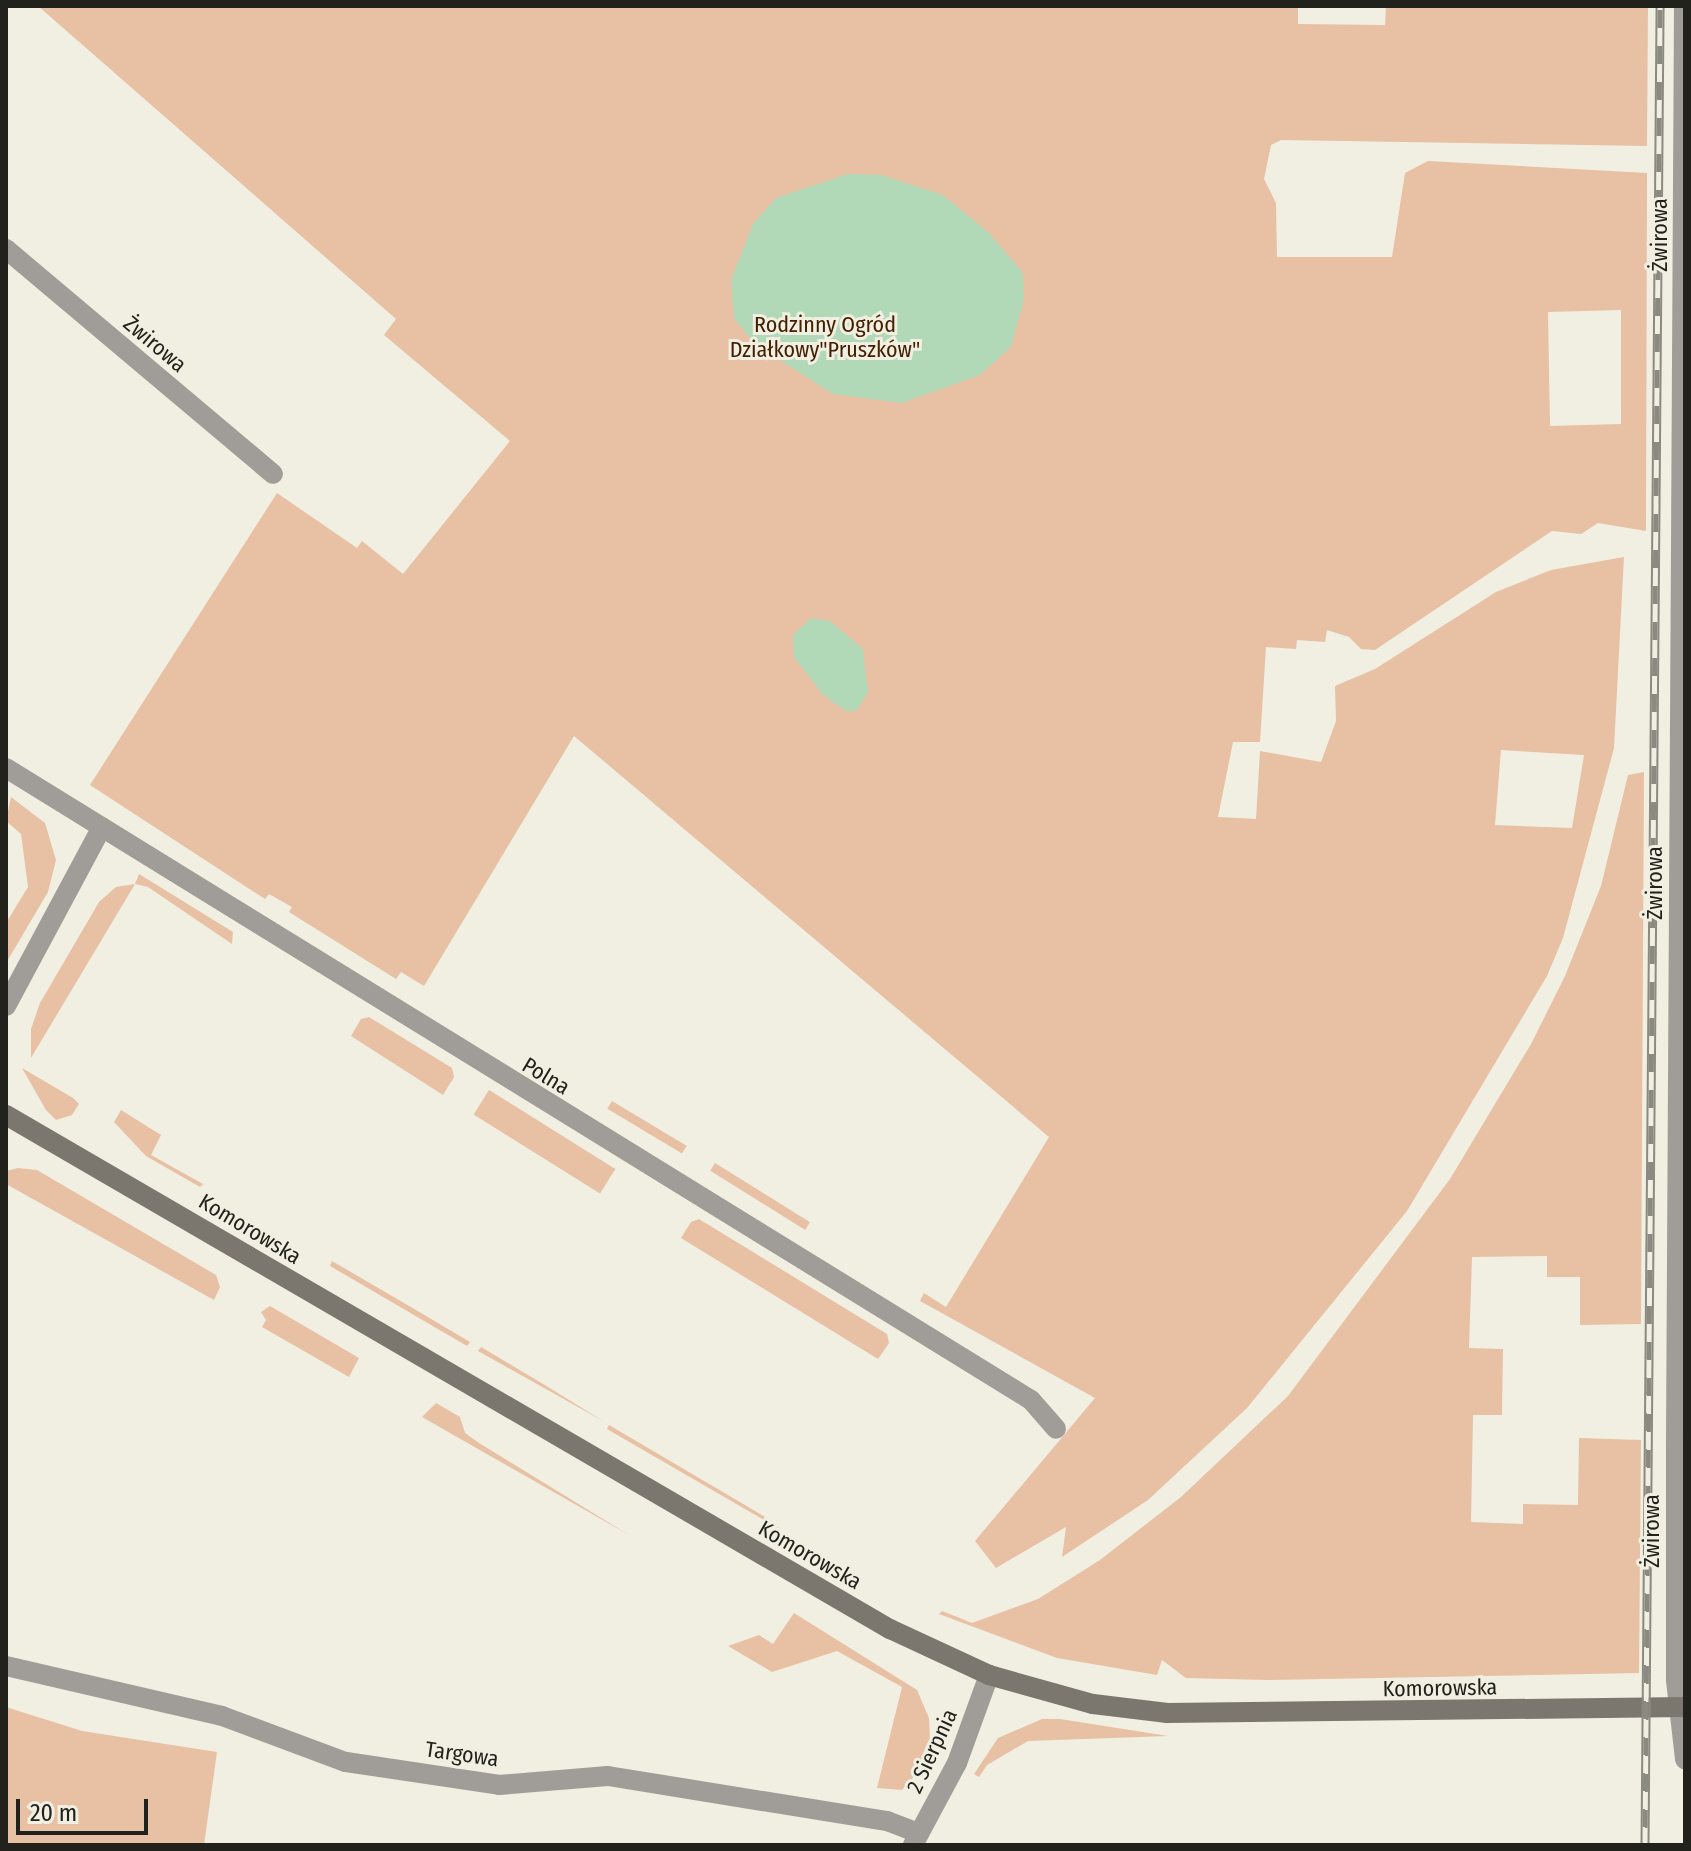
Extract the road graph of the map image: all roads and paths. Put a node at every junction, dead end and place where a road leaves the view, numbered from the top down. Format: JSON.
{"nodes":[{"id":1,"x":1684,"y":6,"type":"edge"},
{"id":2,"x":6,"y":249,"type":"edge"},
{"id":3,"x":273,"y":474,"type":"dead end"},
{"id":4,"x":1682,"y":718,"type":"edge"},
{"id":5,"x":6,"y":768,"type":"edge"},
{"id":6,"x":102,"y":827,"type":"junction"},
{"id":7,"x":6,"y":1006,"type":"edge"},
{"id":8,"x":6,"y":1115,"type":"edge"},
{"id":9,"x":1056,"y":1429,"type":"dead end"},
{"id":10,"x":1680,"y":1446,"type":"edge"},
{"id":11,"x":6,"y":1666,"type":"edge"},
{"id":12,"x":989,"y":1675,"type":"junction"},
{"id":13,"x":1682,"y":1707,"type":"edge"},
{"id":14,"x":1685,"y":1759,"type":"edge"},
{"id":15,"x":916,"y":1839,"type":"edge"}],
"edges":[{"from":1,"to":4,"type":"street","name":"Żwirowa"},
{"from":2,"to":3,"type":"street","name":"Żwirowa"},
{"from":4,"to":10,"type":"street","name":"Żwirowa"},
{"from":5,"to":6,"type":"street","name":"Polna"},
{"from":6,"to":7,"type":"street"},
{"from":6,"to":9,"type":"street","name":"Polna"},
{"from":8,"to":12,"type":"street","name":"Komorowska"},
{"from":10,"to":13,"type":"street","name":"Żwirowa"},
{"from":11,"to":15,"type":"street","name":"Targowa"},
{"from":12,"to":13,"type":"street","name":"Komorowska"},
{"from":12,"to":15,"type":"street","name":"2 Sierpnia"},
{"from":13,"to":14,"type":"street","name":"Żwirowa"}]}
